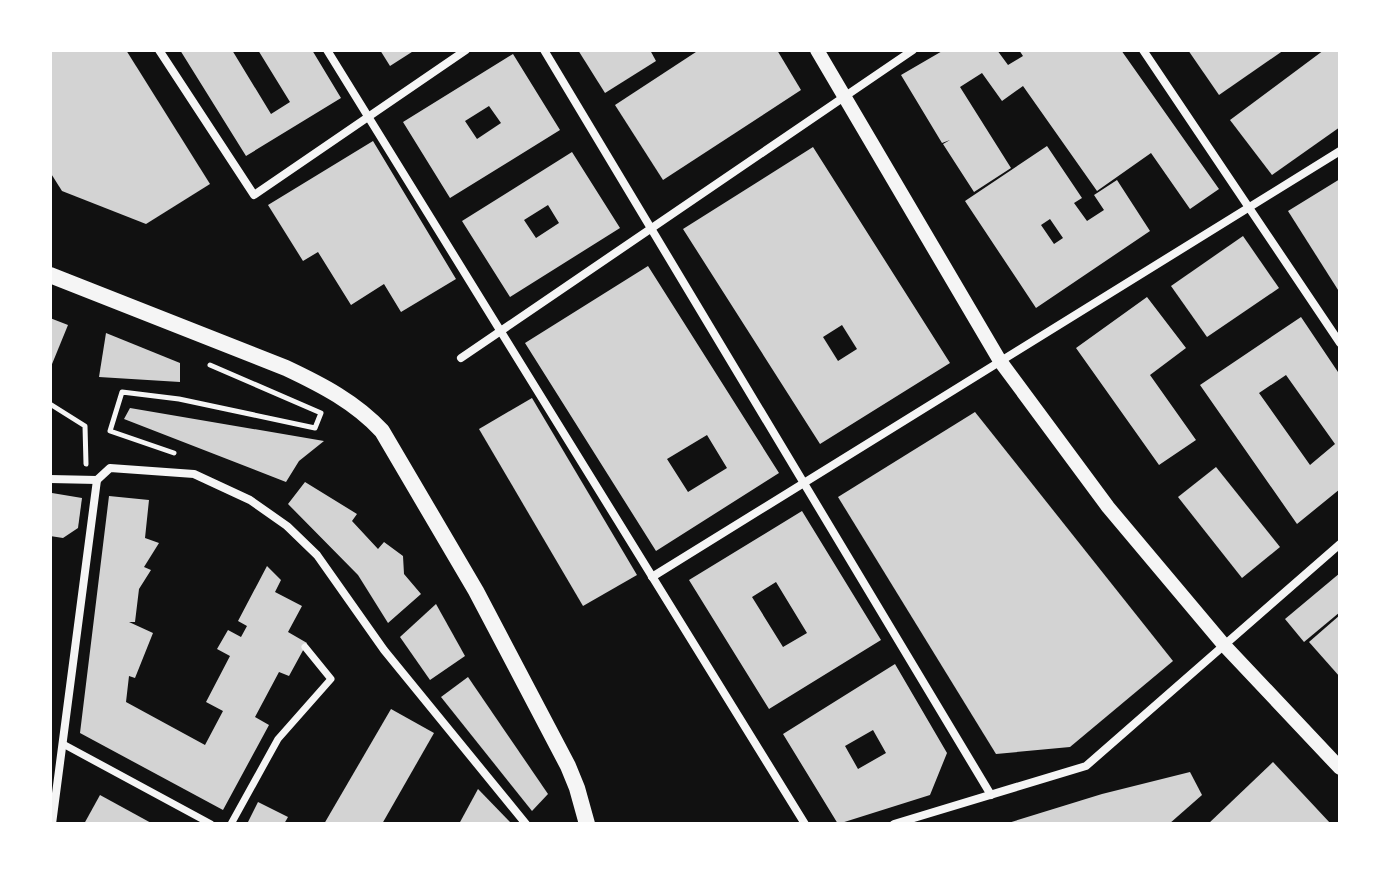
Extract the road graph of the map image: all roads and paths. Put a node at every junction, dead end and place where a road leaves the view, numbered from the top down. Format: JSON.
{"nodes":[{"id":1,"x":159,"y":50,"type":"edge"},
{"id":2,"x":327,"y":50,"type":"edge"},
{"id":3,"x":466,"y":50,"type":"edge"},
{"id":4,"x":544,"y":50,"type":"edge"},
{"id":5,"x":817,"y":50,"type":"edge"},
{"id":6,"x":913,"y":50,"type":"edge"},
{"id":7,"x":1143,"y":50,"type":"edge"},
{"id":8,"x":843,"y":98,"type":"junction"},
{"id":9,"x":368,"y":117,"type":"junction"},
{"id":10,"x":1340,"y":151,"type":"edge"},
{"id":11,"x":1249,"y":207,"type":"junction"},
{"id":12,"x":651,"y":228,"type":"junction"},
{"id":13,"x":50,"y":275,"type":"edge"},
{"id":14,"x":500,"y":331,"type":"junction"},
{"id":15,"x":1340,"y":343,"type":"edge"},
{"id":16,"x":461,"y":358,"type":"dead end"},
{"id":17,"x":1000,"y":361,"type":"junction"},
{"id":18,"x":204,"y":362,"type":"dead end"},
{"id":19,"x":50,"y":404,"type":"edge"},
{"id":20,"x":189,"y":458,"type":"dead end"},
{"id":21,"x":74,"y":468,"type":"dead end"},
{"id":22,"x":50,"y":479,"type":"edge"},
{"id":23,"x":97,"y":480,"type":"junction"},
{"id":24,"x":803,"y":483,"type":"junction"},
{"id":25,"x":1340,"y":544,"type":"edge"},
{"id":26,"x":652,"y":577,"type":"junction"},
{"id":27,"x":1224,"y":645,"type":"junction"},
{"id":28,"x":305,"y":647,"type":"dead end"},
{"id":29,"x":63,"y":744,"type":"junction"},
{"id":30,"x":1340,"y":768,"type":"edge"},
{"id":31,"x":991,"y":795,"type":"junction"},
{"id":32,"x":52,"y":824,"type":"edge"},
{"id":33,"x":211,"y":824,"type":"edge"},
{"id":34,"x":231,"y":824,"type":"edge"},
{"id":35,"x":526,"y":824,"type":"edge"},
{"id":36,"x":587,"y":824,"type":"edge"},
{"id":37,"x":805,"y":824,"type":"edge"},
{"id":38,"x":894,"y":824,"type":"edge"}],
"edges":[{"from":1,"to":9,"type":"street"},
{"from":2,"to":9,"type":"street"},
{"from":3,"to":9,"type":"street"},
{"from":4,"to":12,"type":"street"},
{"from":5,"to":8,"type":"street"},
{"from":6,"to":8,"type":"street"},
{"from":7,"to":11,"type":"street"},
{"from":8,"to":12,"type":"street"},
{"from":8,"to":17,"type":"street"},
{"from":9,"to":14,"type":"street"},
{"from":10,"to":11,"type":"street"},
{"from":11,"to":15,"type":"street"},
{"from":11,"to":17,"type":"street"},
{"from":12,"to":14,"type":"street"},
{"from":12,"to":24,"type":"street"},
{"from":13,"to":36,"type":"main road"},
{"from":14,"to":16,"type":"street"},
{"from":14,"to":26,"type":"street"},
{"from":17,"to":24,"type":"street"},
{"from":17,"to":27,"type":"street"},
{"from":18,"to":20,"type":"path"},
{"from":19,"to":21,"type":"path"},
{"from":22,"to":23,"type":"street"},
{"from":23,"to":29,"type":"street"},
{"from":23,"to":35,"type":"street"},
{"from":24,"to":26,"type":"street"},
{"from":24,"to":31,"type":"street"},
{"from":25,"to":27,"type":"street"},
{"from":26,"to":37,"type":"street"},
{"from":27,"to":30,"type":"street"},
{"from":27,"to":31,"type":"street"},
{"from":28,"to":34,"type":"street"},
{"from":29,"to":32,"type":"street"},
{"from":29,"to":33,"type":"street"},
{"from":31,"to":38,"type":"street"}]}
